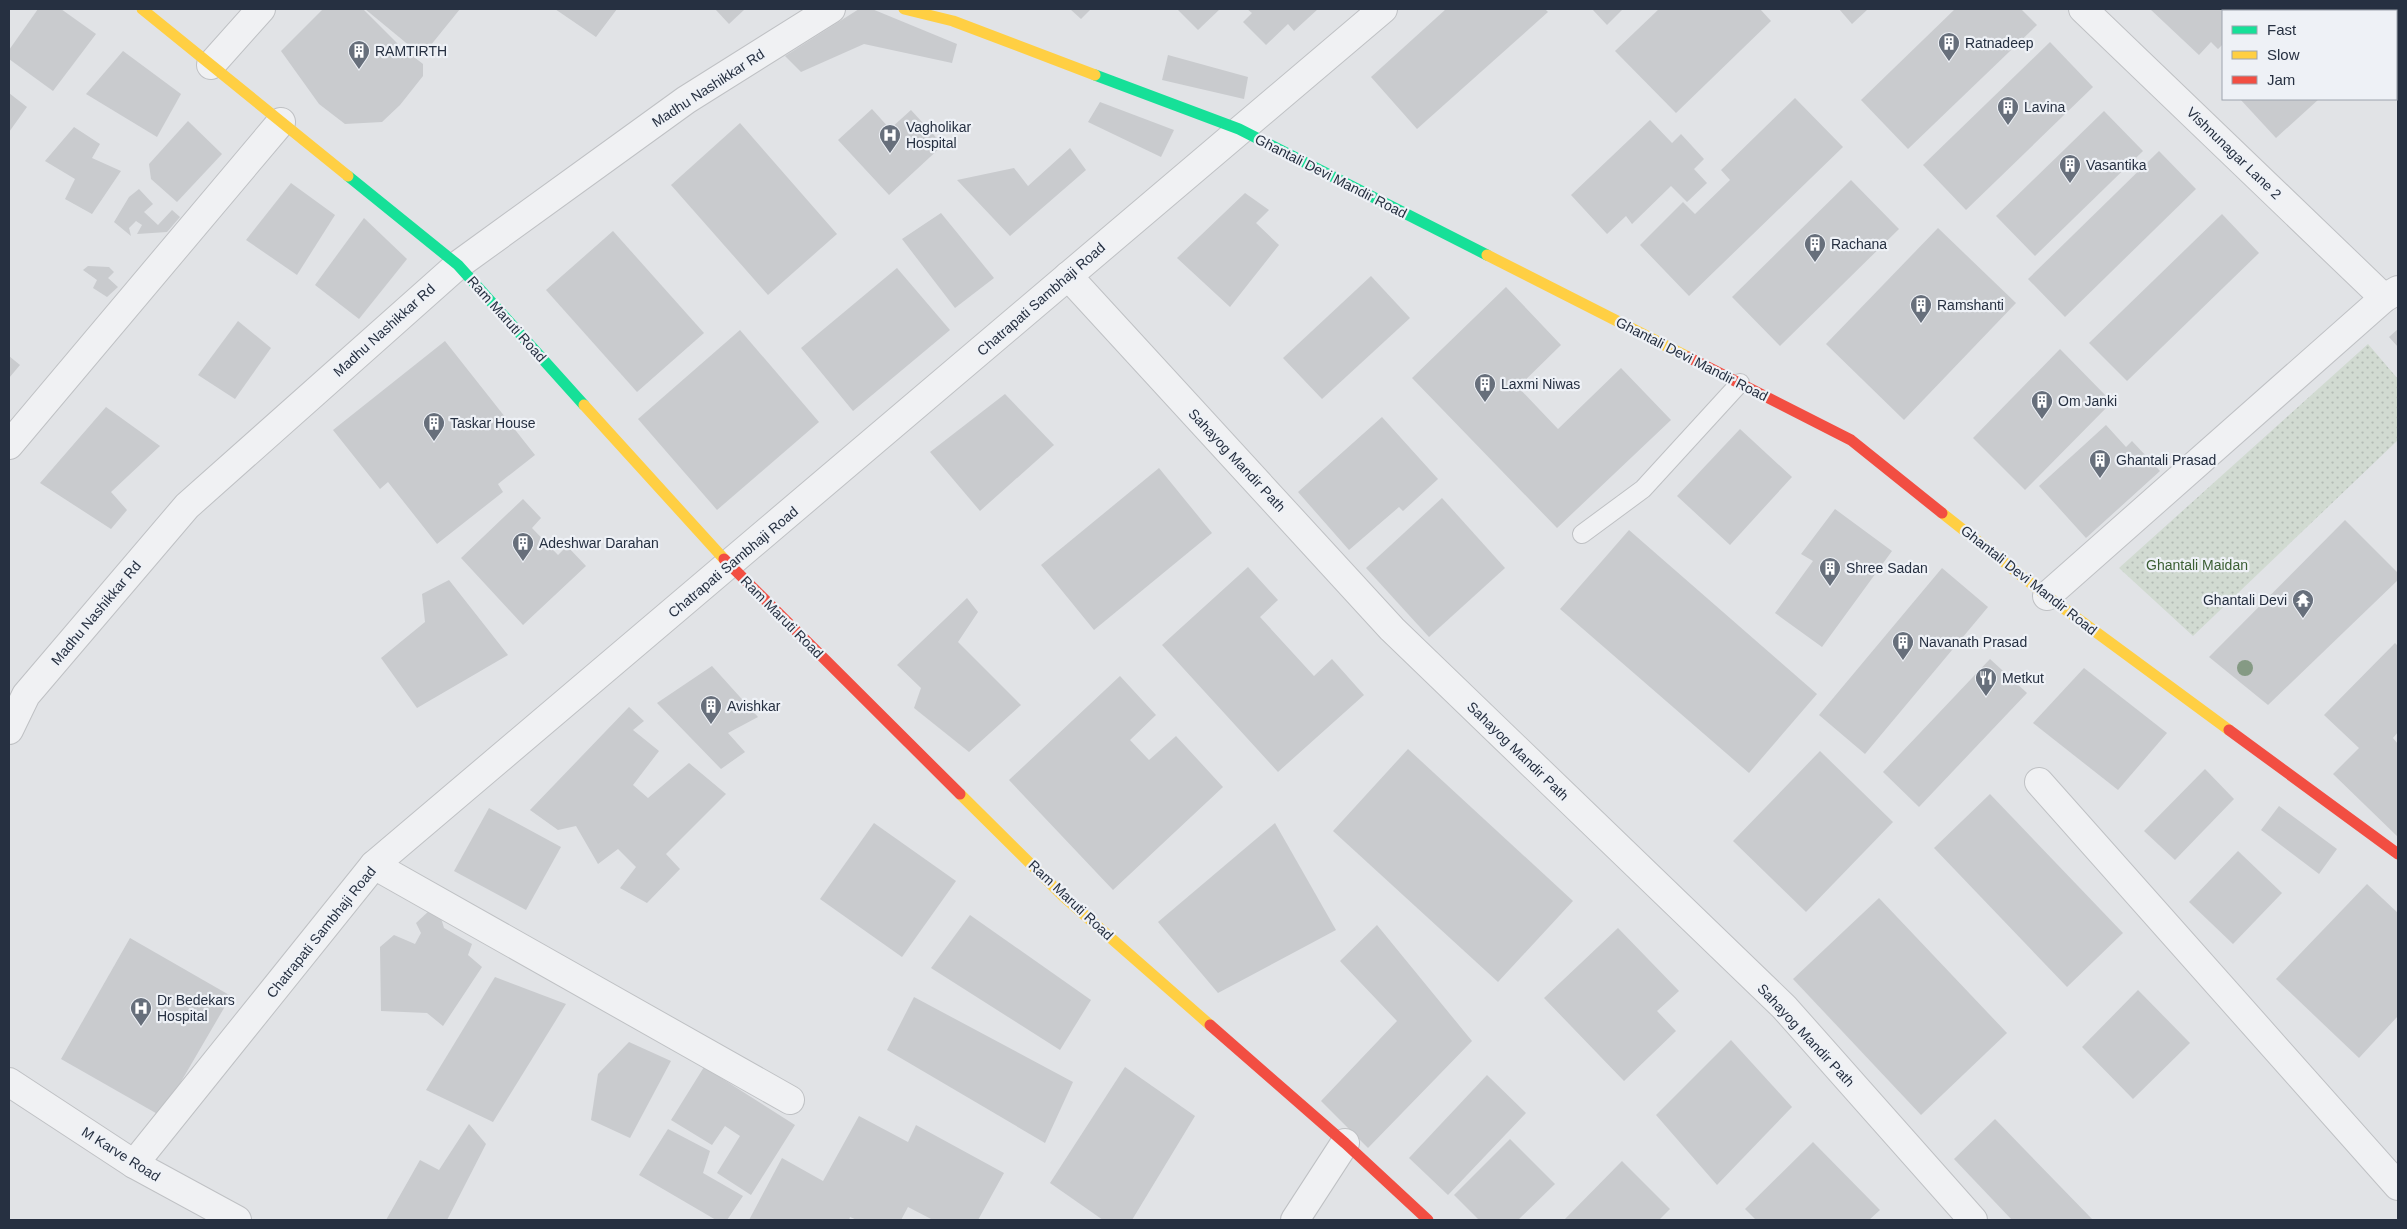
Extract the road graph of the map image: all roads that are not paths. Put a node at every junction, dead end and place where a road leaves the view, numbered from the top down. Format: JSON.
{"nodes":[{"id":1,"x":142,"y":9,"type":"edge"},
{"id":2,"x":260,"y":9,"type":"edge"},
{"id":3,"x":831,"y":9,"type":"edge"},
{"id":4,"x":904,"y":9,"type":"edge"},
{"id":5,"x":1383,"y":9,"type":"edge"},
{"id":6,"x":2083,"y":9,"type":"edge"},
{"id":7,"x":960,"y":15,"type":"edge"},
{"id":8,"x":211,"y":65,"type":"junction"},
{"id":9,"x":281,"y":122,"type":"junction"},
{"id":10,"x":1239,"y":129,"type":"junction"},
{"id":11,"x":458,"y":265,"type":"junction"},
{"id":12,"x":1068,"y":276,"type":"junction"},
{"id":13,"x":2391,"y":294,"type":"edge"},
{"id":14,"x":1740,"y":384,"type":"junction"},
{"id":15,"x":9,"y":445,"type":"edge"},
{"id":16,"x":1582,"y":534,"type":"dead end"},
{"id":17,"x":729,"y":565,"type":"junction"},
{"id":18,"x":2046,"y":596,"type":"junction"},
{"id":19,"x":9,"y":730,"type":"edge"},
{"id":20,"x":2039,"y":782,"type":"dead end"},
{"id":21,"x":2398,"y":854,"type":"edge"},
{"id":22,"x":374,"y":865,"type":"junction"},
{"id":23,"x":9,"y":1082,"type":"edge"},
{"id":24,"x":790,"y":1100,"type":"dead end"},
{"id":25,"x":1345,"y":1143,"type":"junction"},
{"id":26,"x":134,"y":1164,"type":"junction"},
{"id":27,"x":2398,"y":1186,"type":"edge"},
{"id":28,"x":237,"y":1220,"type":"edge"},
{"id":29,"x":1295,"y":1220,"type":"edge"},
{"id":30,"x":1428,"y":1220,"type":"edge"},
{"id":31,"x":1973,"y":1220,"type":"edge"}],
"edges":[{"from":1,"to":8,"type":"street","name":"Ram Maruti Road"},
{"from":2,"to":8,"type":"street"},
{"from":3,"to":11,"type":"street","name":"Madhu Nashikkar Rd"},
{"from":4,"to":7,"type":"street","name":"Ghantali Devi Mandir Road"},
{"from":5,"to":10,"type":"street","name":"Chatrapati Sambhaji Road"},
{"from":6,"to":13,"type":"street","name":"Vishnunagar Lane 2"},
{"from":7,"to":10,"type":"street","name":"Ghantali Devi Mandir Road"},
{"from":8,"to":9,"type":"street","name":"Ram Maruti Road"},
{"from":9,"to":11,"type":"street","name":"Ram Maruti Road"},
{"from":9,"to":15,"type":"street"},
{"from":10,"to":12,"type":"street","name":"Chatrapati Sambhaji Road"},
{"from":10,"to":14,"type":"street","name":"Ghantali Devi Mandir Road"},
{"from":11,"to":17,"type":"street","name":"Ram Maruti Road"},
{"from":11,"to":19,"type":"street","name":"Madhu Nashikkar Rd"},
{"from":12,"to":17,"type":"street","name":"Chatrapati Sambhaji Road"},
{"from":12,"to":31,"type":"street","name":"Sahayog Mandir Path"},
{"from":13,"to":18,"type":"street"},
{"from":14,"to":16,"type":"lane"},
{"from":14,"to":18,"type":"street","name":"Ghantali Devi Mandir Road"},
{"from":17,"to":22,"type":"street","name":"Chatrapati Sambhaji Road"},
{"from":17,"to":25,"type":"street","name":"Ram Maruti Road"},
{"from":18,"to":21,"type":"street","name":"Ghantali Devi Mandir Road"},
{"from":20,"to":27,"type":"street"},
{"from":22,"to":24,"type":"street"},
{"from":22,"to":26,"type":"street","name":"Chatrapati Sambhaji Road"},
{"from":23,"to":26,"type":"street","name":"M Karve Road"},
{"from":25,"to":29,"type":"street"},
{"from":25,"to":30,"type":"street","name":"Ram Maruti Road"},
{"from":26,"to":28,"type":"street","name":"M Karve Road"}]}
